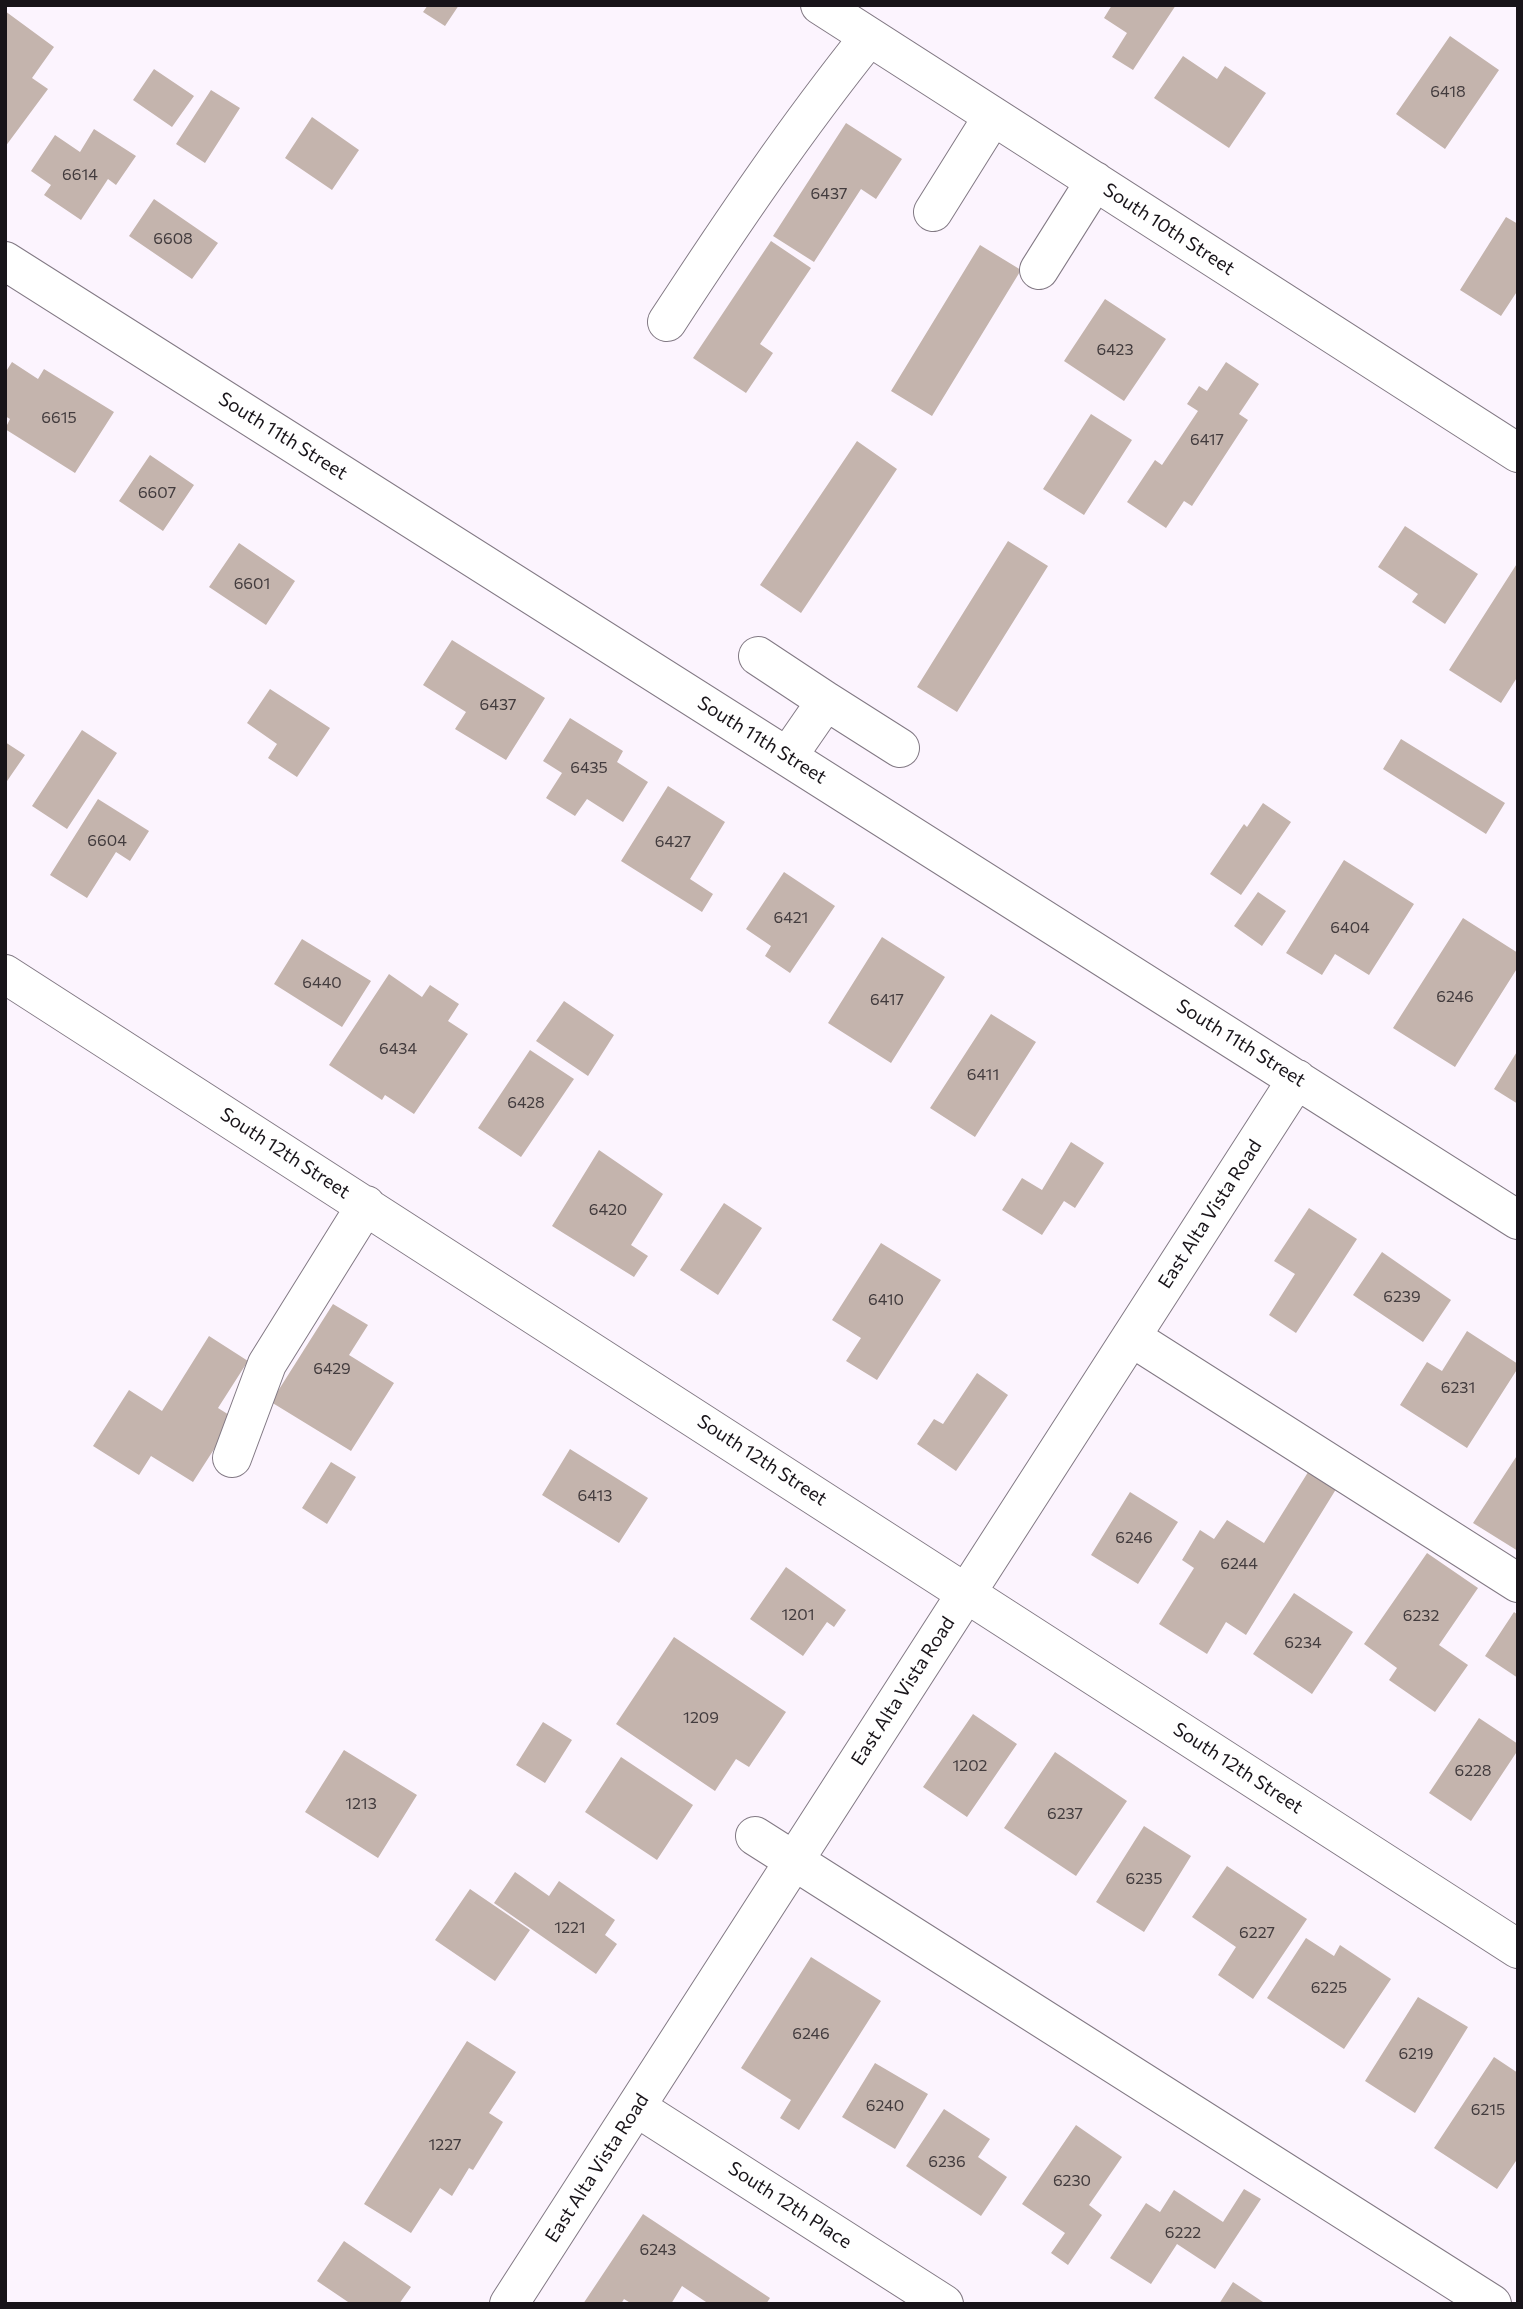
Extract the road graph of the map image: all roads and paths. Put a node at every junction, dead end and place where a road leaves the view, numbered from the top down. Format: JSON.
{"nodes":[{"id":1,"x":820,"y":5,"type":"edge"},
{"id":2,"x":869,"y":37,"type":"junction"},
{"id":3,"x":993,"y":116,"type":"junction"},
{"id":4,"x":1094,"y":181,"type":"junction"},
{"id":5,"x":933,"y":212,"type":"dead end"},
{"id":6,"x":5,"y":261,"type":"edge"},
{"id":7,"x":1039,"y":270,"type":"dead end"},
{"id":8,"x":667,"y":322,"type":"dead end"},
{"id":9,"x":1518,"y":453,"type":"edge"},
{"id":10,"x":758,"y":656,"type":"dead end"},
{"id":11,"x":826,"y":701,"type":"junction"},
{"id":12,"x":901,"y":748,"type":"dead end"},
{"id":13,"x":788,"y":756,"type":"junction"},
{"id":14,"x":5,"y":974,"type":"edge"},
{"id":15,"x":1297,"y":1079,"type":"junction"},
{"id":16,"x":366,"y":1205,"type":"junction"},
{"id":17,"x":1518,"y":1220,"type":"edge"},
{"id":18,"x":1131,"y":1336,"type":"junction"},
{"id":19,"x":232,"y":1458,"type":"dead end"},
{"id":20,"x":1518,"y":1583,"type":"edge"},
{"id":21,"x":967,"y":1592,"type":"junction"},
{"id":22,"x":755,"y":1836,"type":"dead end"},
{"id":23,"x":794,"y":1861,"type":"junction"},
{"id":24,"x":1518,"y":1949,"type":"edge"},
{"id":25,"x":636,"y":2107,"type":"junction"},
{"id":26,"x":509,"y":2304,"type":"edge"},
{"id":27,"x":944,"y":2304,"type":"edge"},
{"id":28,"x":1492,"y":2304,"type":"edge"}],
"edges":[{"from":1,"to":2,"type":"street","name":"South 10th Street"},
{"from":2,"to":3,"type":"street","name":"South 10th Street"},
{"from":2,"to":8,"type":"street"},
{"from":3,"to":4,"type":"street","name":"South 10th Street"},
{"from":3,"to":5,"type":"street"},
{"from":4,"to":7,"type":"street"},
{"from":4,"to":9,"type":"street","name":"South 10th Street"},
{"from":6,"to":13,"type":"street","name":"South 11th Street"},
{"from":10,"to":11,"type":"street"},
{"from":11,"to":12,"type":"street"},
{"from":11,"to":13,"type":"street"},
{"from":13,"to":15,"type":"street","name":"South 11th Street"},
{"from":14,"to":16,"type":"street","name":"South 12th Street"},
{"from":15,"to":17,"type":"street","name":"South 11th Street"},
{"from":15,"to":18,"type":"street","name":"East Alta Vista Road"},
{"from":16,"to":19,"type":"street"},
{"from":16,"to":21,"type":"street","name":"South 12th Street"},
{"from":18,"to":20,"type":"street"},
{"from":18,"to":21,"type":"street","name":"East Alta Vista Road"},
{"from":21,"to":23,"type":"street","name":"East Alta Vista Road"},
{"from":21,"to":24,"type":"street","name":"South 12th Street"},
{"from":22,"to":23,"type":"street"},
{"from":23,"to":25,"type":"street","name":"East Alta Vista Road"},
{"from":23,"to":28,"type":"street"},
{"from":25,"to":26,"type":"street","name":"East Alta Vista Road"},
{"from":25,"to":27,"type":"street","name":"South 12th Place"}]}
